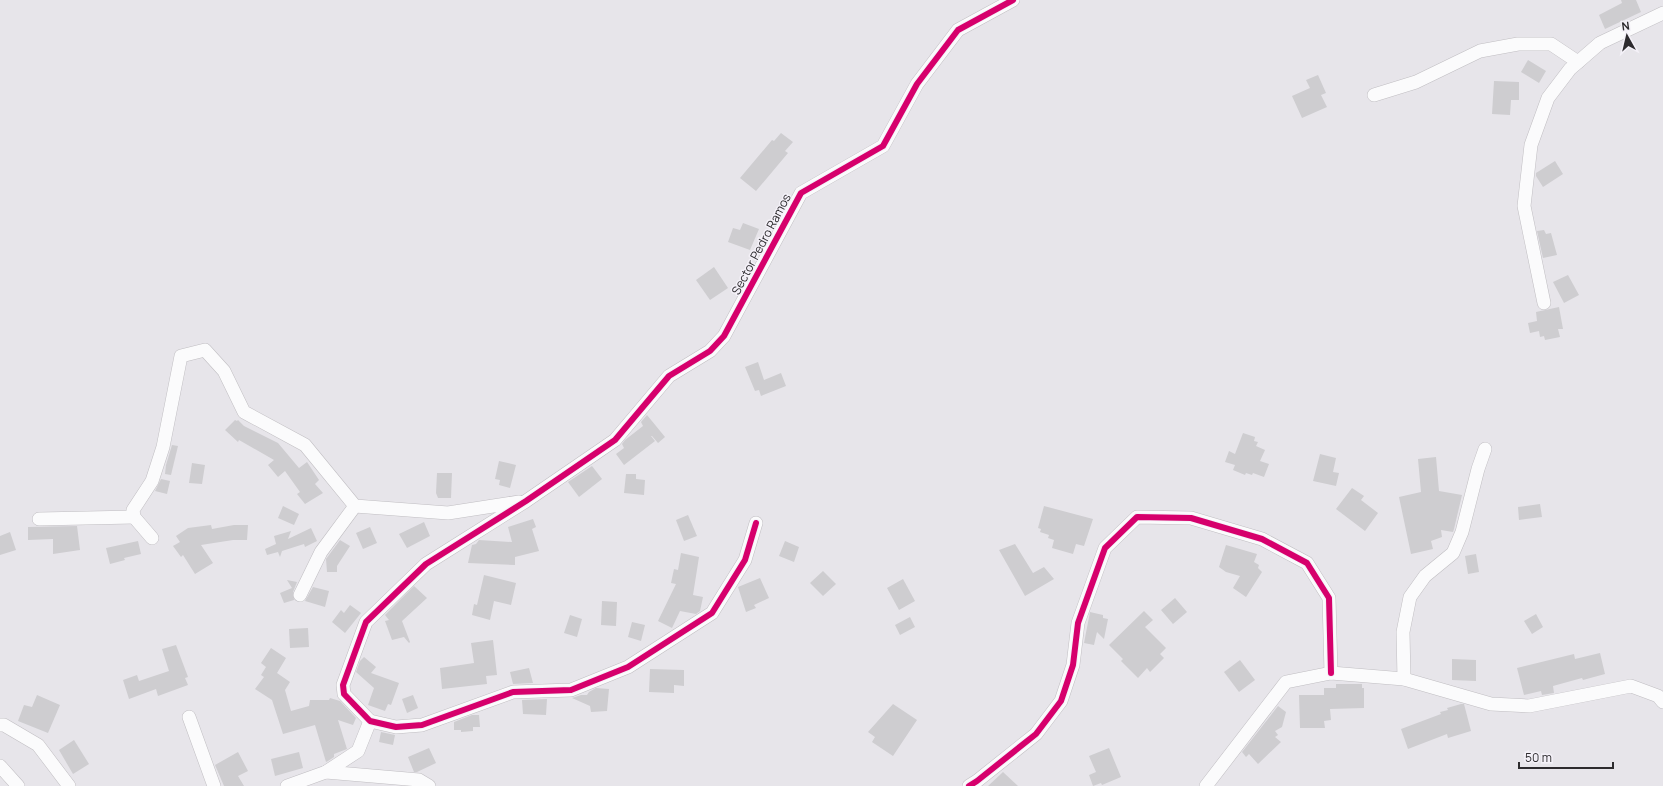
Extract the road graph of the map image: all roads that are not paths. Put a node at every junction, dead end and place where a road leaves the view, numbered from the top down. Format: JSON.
{"nodes":[{"id":1,"x":1013,"y":0,"type":"edge"},
{"id":2,"x":1663,"y":12,"type":"edge"},
{"id":3,"x":1578,"y":62,"type":"junction"},
{"id":4,"x":1374,"y":95,"type":"dead end"},
{"id":5,"x":1544,"y":303,"type":"dead end"},
{"id":6,"x":1485,"y":449,"type":"dead end"},
{"id":7,"x":526,"y":501,"type":"junction"},
{"id":8,"x":354,"y":506,"type":"junction"},
{"id":9,"x":134,"y":517,"type":"junction"},
{"id":10,"x":39,"y":519,"type":"dead end"},
{"id":11,"x":756,"y":523,"type":"dead end"},
{"id":12,"x":152,"y":538,"type":"dead end"},
{"id":13,"x":300,"y":595,"type":"dead end"},
{"id":14,"x":1331,"y":673,"type":"junction"},
{"id":15,"x":1404,"y":679,"type":"junction"},
{"id":16,"x":1663,"y":702,"type":"edge"},
{"id":17,"x":189,"y":717,"type":"dead end"},
{"id":18,"x":370,"y":721,"type":"junction"},
{"id":19,"x":0,"y":724,"type":"edge"},
{"id":20,"x":0,"y":766,"type":"edge"},
{"id":21,"x":326,"y":772,"type":"junction"},
{"id":22,"x":18,"y":786,"type":"edge"},
{"id":23,"x":69,"y":786,"type":"edge"},
{"id":24,"x":214,"y":786,"type":"edge"},
{"id":25,"x":287,"y":786,"type":"edge"},
{"id":26,"x":429,"y":786,"type":"edge"},
{"id":27,"x":969,"y":786,"type":"edge"},
{"id":28,"x":1206,"y":786,"type":"edge"}],
"edges":[{"from":1,"to":7,"type":"street","name":"Sector Pedro Ramos"},
{"from":2,"to":3,"type":"street"},
{"from":3,"to":4,"type":"street"},
{"from":3,"to":5,"type":"street"},
{"from":6,"to":15,"type":"street"},
{"from":7,"to":8,"type":"street"},
{"from":7,"to":18,"type":"street","name":"Sector Pedro Ramos"},
{"from":8,"to":9,"type":"street"},
{"from":8,"to":13,"type":"street"},
{"from":9,"to":10,"type":"street"},
{"from":9,"to":12,"type":"street"},
{"from":11,"to":18,"type":"street"},
{"from":14,"to":15,"type":"street"},
{"from":14,"to":27,"type":"street"},
{"from":14,"to":28,"type":"street"},
{"from":15,"to":16,"type":"street"},
{"from":17,"to":24,"type":"street"},
{"from":18,"to":21,"type":"street"},
{"from":19,"to":23,"type":"street"},
{"from":20,"to":22,"type":"street"},
{"from":21,"to":25,"type":"street"},
{"from":21,"to":26,"type":"street"}]}
